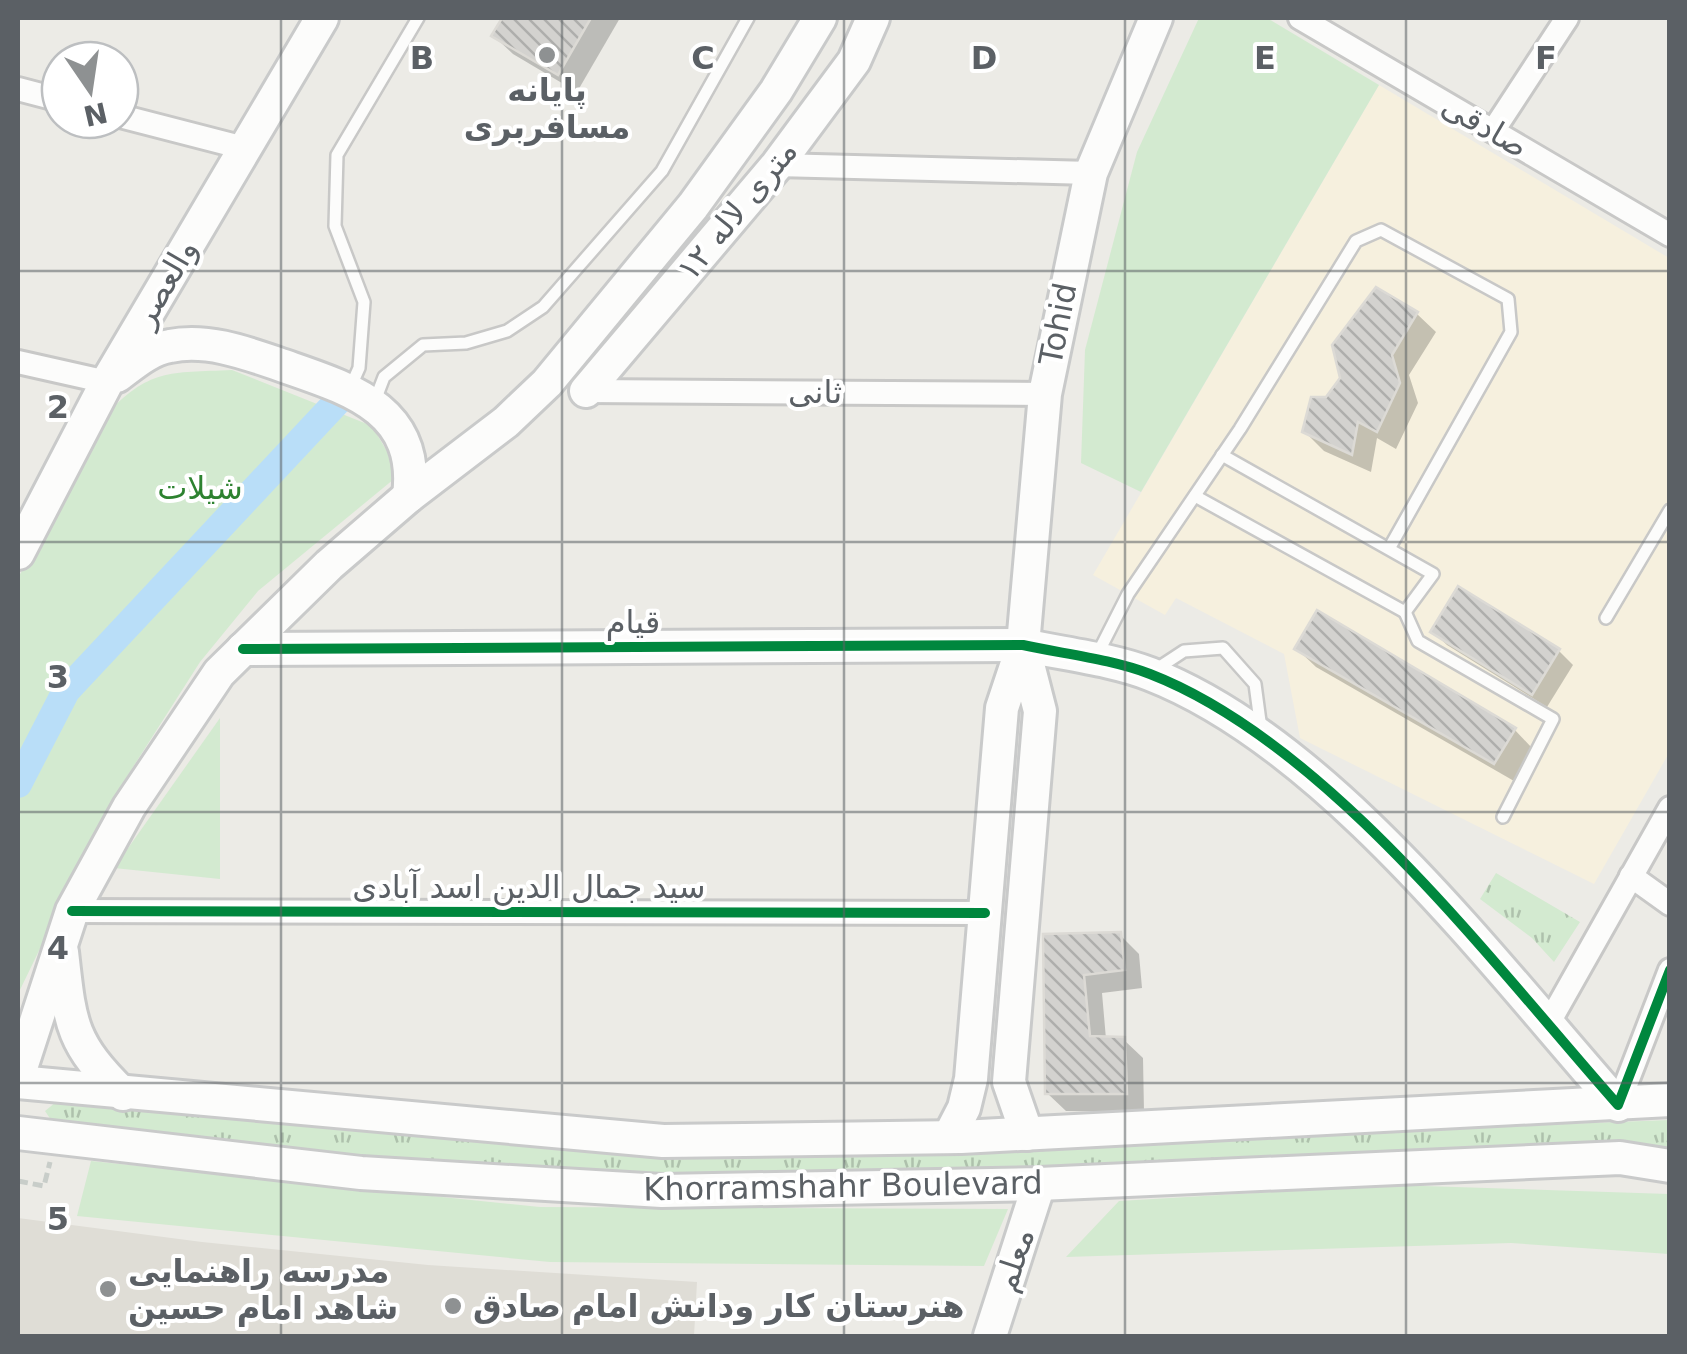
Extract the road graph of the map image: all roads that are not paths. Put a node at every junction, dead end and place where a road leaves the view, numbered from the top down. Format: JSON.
{"nodes":[{"id":1,"x":322,"y":18,"type":"edge"},
{"id":2,"x":418,"y":18,"type":"edge"},
{"id":3,"x":748,"y":18,"type":"edge"},
{"id":4,"x":820,"y":18,"type":"edge"},
{"id":5,"x":873,"y":18,"type":"edge"},
{"id":6,"x":1156,"y":18,"type":"edge"},
{"id":7,"x":1300,"y":18,"type":"edge"},
{"id":8,"x":1567,"y":18,"type":"edge"},
{"id":9,"x":140,"y":121,"type":"edge"},
{"id":10,"x":1492,"y":130,"type":"junction"},
{"id":11,"x":244,"y":148,"type":"junction"},
{"id":12,"x":777,"y":165,"type":"junction"},
{"id":13,"x":1091,"y":173,"type":"junction"},
{"id":14,"x":1670,"y":236,"type":"edge"},
{"id":15,"x":18,"y":362,"type":"edge"},
{"id":16,"x":108,"y":382,"type":"junction"},
{"id":17,"x":586,"y":390,"type":"joint"},
{"id":18,"x":1044,"y":394,"type":"junction"},
{"id":19,"x":362,"y":396,"type":"junction"},
{"id":20,"x":1222,"y":455,"type":"junction"},
{"id":21,"x":408,"y":496,"type":"junction"},
{"id":22,"x":1195,"y":496,"type":"junction"},
{"id":23,"x":1670,"y":510,"type":"edge"},
{"id":24,"x":1390,"y":547,"type":"junction"},
{"id":25,"x":18,"y":553,"type":"edge"},
{"id":26,"x":1405,"y":612,"type":"junction"},
{"id":27,"x":1606,"y":618,"type":"dead end"},
{"id":28,"x":1024,"y":645,"type":"junction"},
{"id":29,"x":243,"y":649,"type":"junction"},
{"id":30,"x":1094,"y":661,"type":"junction"},
{"id":31,"x":1150,"y":674,"type":"junction"},
{"id":32,"x":1262,"y":733,"type":"junction"},
{"id":33,"x":1670,"y":808,"type":"edge"},
{"id":34,"x":1502,"y":817,"type":"dead end"},
{"id":35,"x":1632,"y":876,"type":"junction"},
{"id":36,"x":1670,"y":904,"type":"edge"},
{"id":37,"x":72,"y":912,"type":"junction"},
{"id":38,"x":985,"y":913,"type":"junction"},
{"id":39,"x":62,"y":946,"type":"junction"},
{"id":40,"x":1670,"y":970,"type":"edge"},
{"id":41,"x":45,"y":990,"type":"junction"},
{"id":42,"x":18,"y":1021,"type":"edge"},
{"id":43,"x":1547,"y":1026,"type":"junction"},
{"id":44,"x":970,"y":1079,"type":"junction"},
{"id":45,"x":18,"y":1080,"type":"edge"},
{"id":46,"x":1008,"y":1082,"type":"junction"},
{"id":47,"x":123,"y":1094,"type":"junction"},
{"id":48,"x":1670,"y":1100,"type":"edge"},
{"id":49,"x":1618,"y":1106,"type":"junction"},
{"id":50,"x":18,"y":1133,"type":"edge"},
{"id":51,"x":1028,"y":1134,"type":"junction"},
{"id":52,"x":949,"y":1137,"type":"junction"},
{"id":53,"x":1670,"y":1166,"type":"edge"},
{"id":54,"x":1039,"y":1184,"type":"junction"},
{"id":55,"x":990,"y":1336,"type":"edge"}],
"edges":[{"from":1,"to":11,"type":"main road","name":"والعصر"},
{"from":2,"to":19,"type":"lane"},
{"from":3,"to":19,"type":"lane"},
{"from":4,"to":21,"type":"main road"},
{"from":5,"to":12,"type":"main road","name":"۱۲ متری لاله"},
{"from":6,"to":13,"type":"main road","name":"Tohid"},
{"from":7,"to":10,"type":"street","name":"صادقی"},
{"from":8,"to":10,"type":"street"},
{"from":9,"to":11,"type":"street"},
{"from":10,"to":14,"type":"street","name":"صادقی"},
{"from":11,"to":16,"type":"main road","name":"والعصر"},
{"from":12,"to":13,"type":"street"},
{"from":12,"to":17,"type":"main road","name":"۱۲ متری لاله"},
{"from":13,"to":18,"type":"main road","name":"Tohid"},
{"from":15,"to":16,"type":"street"},
{"from":16,"to":19,"type":"main road"},
{"from":16,"to":25,"type":"main road","name":"والعصر"},
{"from":17,"to":18,"type":"street","name":"ثانی"},
{"from":18,"to":28,"type":"main road","name":"Tohid"},
{"from":19,"to":21,"type":"main road"},
{"from":20,"to":22,"type":"lane"},
{"from":20,"to":24,"type":"lane"},
{"from":20,"to":24,"type":"lane"},
{"from":21,"to":29,"type":"main road"},
{"from":22,"to":26,"type":"lane"},
{"from":22,"to":30,"type":"lane"},
{"from":23,"to":27,"type":"lane"},
{"from":24,"to":26,"type":"lane"},
{"from":26,"to":34,"type":"lane"},
{"from":28,"to":29,"type":"main road","name":"قیام"},
{"from":28,"to":30,"type":"main road","name":"قیام"},
{"from":28,"to":38,"type":"main road","name":"Tohid"},
{"from":28,"to":46,"type":"main road","name":"Tohid"},
{"from":29,"to":37,"type":"main road"},
{"from":30,"to":31,"type":"main road","name":"قیام"},
{"from":31,"to":32,"type":"main road","name":"قیام"},
{"from":31,"to":32,"type":"lane"},
{"from":32,"to":43,"type":"main road","name":"قیام"},
{"from":33,"to":35,"type":"street"},
{"from":35,"to":36,"type":"street"},
{"from":35,"to":43,"type":"street"},
{"from":37,"to":38,"type":"street","name":"سید جمال الدین اسد آبادی"},
{"from":37,"to":39,"type":"main road"},
{"from":38,"to":44,"type":"main road","name":"Tohid"},
{"from":39,"to":41,"type":"main road"},
{"from":39,"to":47,"type":"main road"},
{"from":40,"to":49,"type":"street"},
{"from":41,"to":42,"type":"main road"},
{"from":41,"to":45,"type":"main road"},
{"from":43,"to":49,"type":"main road","name":"قیام"},
{"from":44,"to":46,"type":"main road"},
{"from":44,"to":52,"type":"main road","name":"Tohid"},
{"from":45,"to":47,"type":"main road","name":"Khorramshahr Boulevard"},
{"from":46,"to":51,"type":"main road","name":"Tohid"},
{"from":47,"to":52,"type":"main road","name":"Khorramshahr Boulevard"},
{"from":48,"to":49,"type":"main road","name":"Khorramshahr Boulevard"},
{"from":49,"to":51,"type":"main road","name":"Khorramshahr Boulevard"},
{"from":50,"to":54,"type":"main road","name":"Khorramshahr Boulevard"},
{"from":51,"to":52,"type":"main road","name":"Khorramshahr Boulevard"},
{"from":53,"to":54,"type":"main road","name":"Khorramshahr Boulevard"},
{"from":54,"to":55,"type":"main road","name":"معلم"}]}
